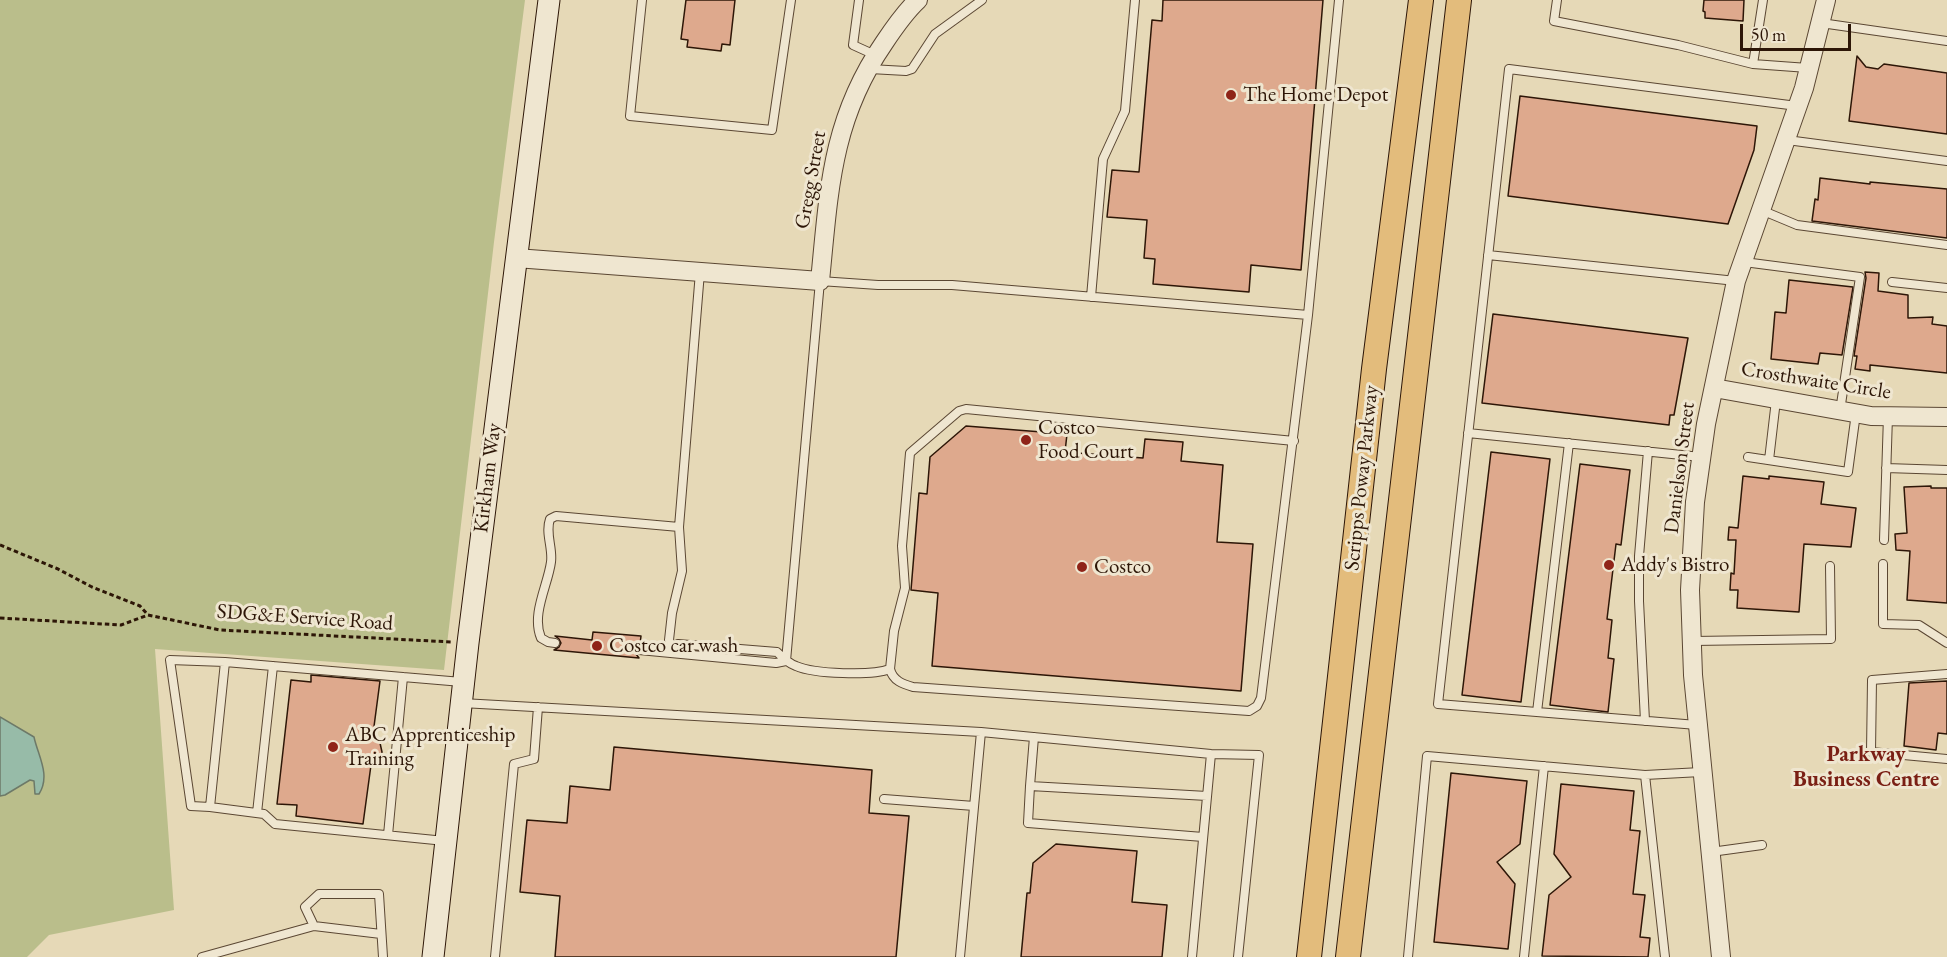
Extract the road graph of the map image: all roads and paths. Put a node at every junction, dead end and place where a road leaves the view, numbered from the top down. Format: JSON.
{"nodes":[{"id":1,"x":549,"y":0,"type":"edge"},
{"id":2,"x":642,"y":0,"type":"edge"},
{"id":3,"x":791,"y":0,"type":"edge"},
{"id":4,"x":859,"y":0,"type":"edge"},
{"id":5,"x":918,"y":0,"type":"edge"},
{"id":6,"x":982,"y":0,"type":"edge"},
{"id":7,"x":1135,"y":0,"type":"edge"},
{"id":8,"x":1339,"y":0,"type":"edge"},
{"id":9,"x":1421,"y":0,"type":"edge"},
{"id":10,"x":1459,"y":0,"type":"edge"},
{"id":11,"x":1557,"y":0,"type":"edge"},
{"id":12,"x":1763,"y":0,"type":"edge"},
{"id":13,"x":1826,"y":0,"type":"edge"},
{"id":14,"x":1821,"y":23,"type":"junction"},
{"id":15,"x":1947,"y":41,"type":"edge"},
{"id":16,"x":872,"y":62,"type":"junction"},
{"id":17,"x":1752,"y":64,"type":"junction"},
{"id":18,"x":1810,"y":68,"type":"junction"},
{"id":19,"x":1798,"y":106,"type":"junction"},
{"id":20,"x":1786,"y":140,"type":"junction"},
{"id":21,"x":1947,"y":160,"type":"edge"},
{"id":22,"x":1761,"y":210,"type":"junction"},
{"id":23,"x":1947,"y":244,"type":"edge"},
{"id":24,"x":1488,"y":255,"type":"junction"},
{"id":25,"x":516,"y":258,"type":"junction"},
{"id":26,"x":1742,"y":262,"type":"junction"},
{"id":27,"x":700,"y":270,"type":"junction"},
{"id":28,"x":820,"y":281,"type":"junction"},
{"id":29,"x":1736,"y":281,"type":"junction"},
{"id":30,"x":1892,"y":282,"type":"dead end"},
{"id":31,"x":1947,"y":288,"type":"edge"},
{"id":32,"x":1091,"y":297,"type":"junction"},
{"id":33,"x":1308,"y":315,"type":"junction"},
{"id":34,"x":1714,"y":388,"type":"junction"},
{"id":35,"x":1776,"y":400,"type":"junction"},
{"id":36,"x":1848,"y":412,"type":"junction"},
{"id":37,"x":1888,"y":416,"type":"junction"},
{"id":38,"x":1947,"y":417,"type":"edge"},
{"id":39,"x":1468,"y":433,"type":"junction"},
{"id":40,"x":1294,"y":441,"type":"junction"},
{"id":41,"x":1569,"y":443,"type":"junction"},
{"id":42,"x":1648,"y":451,"type":"junction"},
{"id":43,"x":1701,"y":457,"type":"junction"},
{"id":44,"x":1748,"y":457,"type":"dead end"},
{"id":45,"x":1769,"y":460,"type":"junction"},
{"id":46,"x":1886,"y":468,"type":"junction"},
{"id":47,"x":1947,"y":470,"type":"edge"},
{"id":48,"x":679,"y":527,"type":"junction"},
{"id":49,"x":1884,"y":540,"type":"dead end"},
{"id":50,"x":0,"y":545,"type":"edge"},
{"id":51,"x":1883,"y":564,"type":"dead end"},
{"id":52,"x":1830,"y":566,"type":"dead end"},
{"id":53,"x":148,"y":615,"type":"junction"},
{"id":54,"x":0,"y":618,"type":"edge"},
{"id":55,"x":1691,"y":641,"type":"junction"},
{"id":56,"x":468,"y":643,"type":"junction"},
{"id":57,"x":555,"y":643,"type":"dead end"},
{"id":58,"x":1947,"y":643,"type":"edge"},
{"id":59,"x":639,"y":650,"type":"dead end"},
{"id":60,"x":670,"y":650,"type":"junction"},
{"id":61,"x":786,"y":661,"type":"junction"},
{"id":62,"x":225,"y":662,"type":"junction"},
{"id":63,"x":273,"y":666,"type":"junction"},
{"id":64,"x":890,"y":669,"type":"junction"},
{"id":65,"x":1947,"y":674,"type":"edge"},
{"id":66,"x":403,"y":677,"type":"junction"},
{"id":67,"x":462,"y":693,"type":"junction"},
{"id":68,"x":538,"y":707,"type":"junction"},
{"id":69,"x":1537,"y":712,"type":"junction"},
{"id":70,"x":1645,"y":720,"type":"junction"},
{"id":71,"x":1697,"y":725,"type":"junction"},
{"id":72,"x":981,"y":732,"type":"junction"},
{"id":73,"x":1034,"y":737,"type":"junction"},
{"id":74,"x":1211,"y":754,"type":"junction"},
{"id":75,"x":1947,"y":759,"type":"edge"},
{"id":76,"x":1544,"y":766,"type":"junction"},
{"id":77,"x":1701,"y":772,"type":"junction"},
{"id":78,"x":1645,"y":775,"type":"junction"},
{"id":79,"x":1030,"y":786,"type":"junction"},
{"id":80,"x":1207,"y":796,"type":"junction"},
{"id":81,"x":884,"y":799,"type":"dead end"},
{"id":82,"x":974,"y":806,"type":"junction"},
{"id":83,"x":210,"y":807,"type":"junction"},
{"id":84,"x":257,"y":813,"type":"junction"},
{"id":85,"x":388,"y":835,"type":"junction"},
{"id":86,"x":1203,"y":837,"type":"junction"},
{"id":87,"x":446,"y":841,"type":"junction"},
{"id":88,"x":1762,"y":845,"type":"dead end"},
{"id":89,"x":1709,"y":852,"type":"junction"},
{"id":90,"x":315,"y":926,"type":"junction"},
{"id":91,"x":381,"y":934,"type":"junction"},
{"id":92,"x":202,"y":957,"type":"edge"},
{"id":93,"x":383,"y":957,"type":"edge"},
{"id":94,"x":432,"y":957,"type":"edge"},
{"id":95,"x":495,"y":957,"type":"edge"},
{"id":96,"x":960,"y":957,"type":"edge"},
{"id":97,"x":1192,"y":957,"type":"edge"},
{"id":98,"x":1238,"y":957,"type":"edge"},
{"id":99,"x":1309,"y":957,"type":"edge"},
{"id":100,"x":1348,"y":957,"type":"edge"},
{"id":101,"x":1408,"y":957,"type":"edge"},
{"id":102,"x":1524,"y":957,"type":"edge"},
{"id":103,"x":1665,"y":957,"type":"edge"},
{"id":104,"x":1721,"y":957,"type":"edge"}],
"edges":[{"from":1,"to":25,"type":"main road","name":"Kirkham Way"},
{"from":2,"to":3,"type":"lane"},
{"from":4,"to":16,"type":"lane"},
{"from":5,"to":16,"type":"street","name":"Gregg Street"},
{"from":6,"to":16,"type":"lane"},
{"from":7,"to":32,"type":"lane"},
{"from":8,"to":33,"type":"lane"},
{"from":9,"to":99,"type":"main road","name":"Scripps Poway Parkway"},
{"from":10,"to":100,"type":"main road","name":"Scripps Poway Parkway"},
{"from":11,"to":17,"type":"lane"},
{"from":12,"to":17,"type":"lane"},
{"from":13,"to":14,"type":"street","name":"Danielson Street"},
{"from":14,"to":15,"type":"lane"},
{"from":14,"to":18,"type":"street","name":"Danielson Street"},
{"from":16,"to":28,"type":"street","name":"Gregg Street"},
{"from":17,"to":18,"type":"lane"},
{"from":18,"to":19,"type":"street","name":"Danielson Street"},
{"from":19,"to":20,"type":"street","name":"Danielson Street"},
{"from":19,"to":24,"type":"lane"},
{"from":20,"to":21,"type":"lane"},
{"from":20,"to":22,"type":"street","name":"Danielson Street"},
{"from":22,"to":23,"type":"lane"},
{"from":22,"to":26,"type":"street","name":"Danielson Street"},
{"from":24,"to":29,"type":"lane"},
{"from":24,"to":39,"type":"lane"},
{"from":25,"to":27,"type":"street"},
{"from":25,"to":56,"type":"main road","name":"Kirkham Way"},
{"from":26,"to":29,"type":"street","name":"Danielson Street"},
{"from":26,"to":36,"type":"lane"},
{"from":27,"to":28,"type":"street"},
{"from":27,"to":48,"type":"lane"},
{"from":28,"to":32,"type":"lane"},
{"from":28,"to":61,"type":"lane"},
{"from":29,"to":34,"type":"street","name":"Danielson Street"},
{"from":30,"to":31,"type":"lane"},
{"from":32,"to":33,"type":"lane"},
{"from":33,"to":40,"type":"lane"},
{"from":34,"to":35,"type":"street","name":"Crosthwaite Circle"},
{"from":34,"to":43,"type":"street","name":"Danielson Street"},
{"from":35,"to":36,"type":"street","name":"Crosthwaite Circle"},
{"from":35,"to":45,"type":"lane"},
{"from":36,"to":37,"type":"street","name":"Crosthwaite Circle"},
{"from":36,"to":45,"type":"lane"},
{"from":37,"to":38,"type":"street","name":"Crosthwaite Circle"},
{"from":37,"to":46,"type":"lane"},
{"from":39,"to":41,"type":"lane"},
{"from":39,"to":69,"type":"lane"},
{"from":40,"to":64,"type":"lane"},
{"from":40,"to":64,"type":"lane"},
{"from":41,"to":42,"type":"lane"},
{"from":41,"to":69,"type":"lane"},
{"from":42,"to":43,"type":"lane"},
{"from":42,"to":70,"type":"lane"},
{"from":43,"to":55,"type":"street","name":"Danielson Street"},
{"from":44,"to":45,"type":"lane"},
{"from":46,"to":47,"type":"lane"},
{"from":46,"to":49,"type":"lane"},
{"from":48,"to":57,"type":"lane"},
{"from":48,"to":60,"type":"lane"},
{"from":50,"to":53,"type":"path"},
{"from":51,"to":58,"type":"lane"},
{"from":52,"to":55,"type":"lane"},
{"from":53,"to":54,"type":"path"},
{"from":53,"to":56,"type":"path","name":"SDG&E Service Road"},
{"from":55,"to":71,"type":"street","name":"Danielson Street"},
{"from":56,"to":67,"type":"main road","name":"Kirkham Way"},
{"from":59,"to":60,"type":"lane"},
{"from":60,"to":61,"type":"lane"},
{"from":61,"to":64,"type":"lane"},
{"from":62,"to":63,"type":"lane"},
{"from":62,"to":83,"type":"lane"},
{"from":62,"to":83,"type":"lane"},
{"from":63,"to":66,"type":"lane"},
{"from":63,"to":84,"type":"lane"},
{"from":65,"to":75,"type":"lane"},
{"from":66,"to":67,"type":"lane"},
{"from":66,"to":85,"type":"lane"},
{"from":67,"to":68,"type":"lane"},
{"from":67,"to":87,"type":"main road","name":"Kirkham Way"},
{"from":68,"to":72,"type":"lane"},
{"from":68,"to":95,"type":"lane"},
{"from":69,"to":70,"type":"lane"},
{"from":70,"to":71,"type":"lane"},
{"from":71,"to":77,"type":"street","name":"Danielson Street"},
{"from":72,"to":73,"type":"lane"},
{"from":72,"to":82,"type":"lane"},
{"from":73,"to":74,"type":"lane"},
{"from":73,"to":79,"type":"lane"},
{"from":74,"to":80,"type":"lane"},
{"from":74,"to":98,"type":"lane"},
{"from":76,"to":78,"type":"lane"},
{"from":76,"to":101,"type":"lane"},
{"from":76,"to":102,"type":"lane"},
{"from":77,"to":78,"type":"lane"},
{"from":77,"to":89,"type":"street","name":"Danielson Street"},
{"from":78,"to":103,"type":"lane"},
{"from":79,"to":80,"type":"lane"},
{"from":79,"to":86,"type":"lane"},
{"from":80,"to":86,"type":"lane"},
{"from":81,"to":82,"type":"lane"},
{"from":82,"to":96,"type":"lane"},
{"from":83,"to":84,"type":"lane"},
{"from":84,"to":85,"type":"lane"},
{"from":85,"to":87,"type":"lane"},
{"from":86,"to":97,"type":"lane"},
{"from":87,"to":94,"type":"main road","name":"Kirkham Way"},
{"from":88,"to":89,"type":"lane"},
{"from":89,"to":104,"type":"street","name":"Danielson Street"},
{"from":90,"to":91,"type":"lane"},
{"from":90,"to":91,"type":"lane"},
{"from":90,"to":92,"type":"lane"},
{"from":91,"to":93,"type":"lane"}]}
